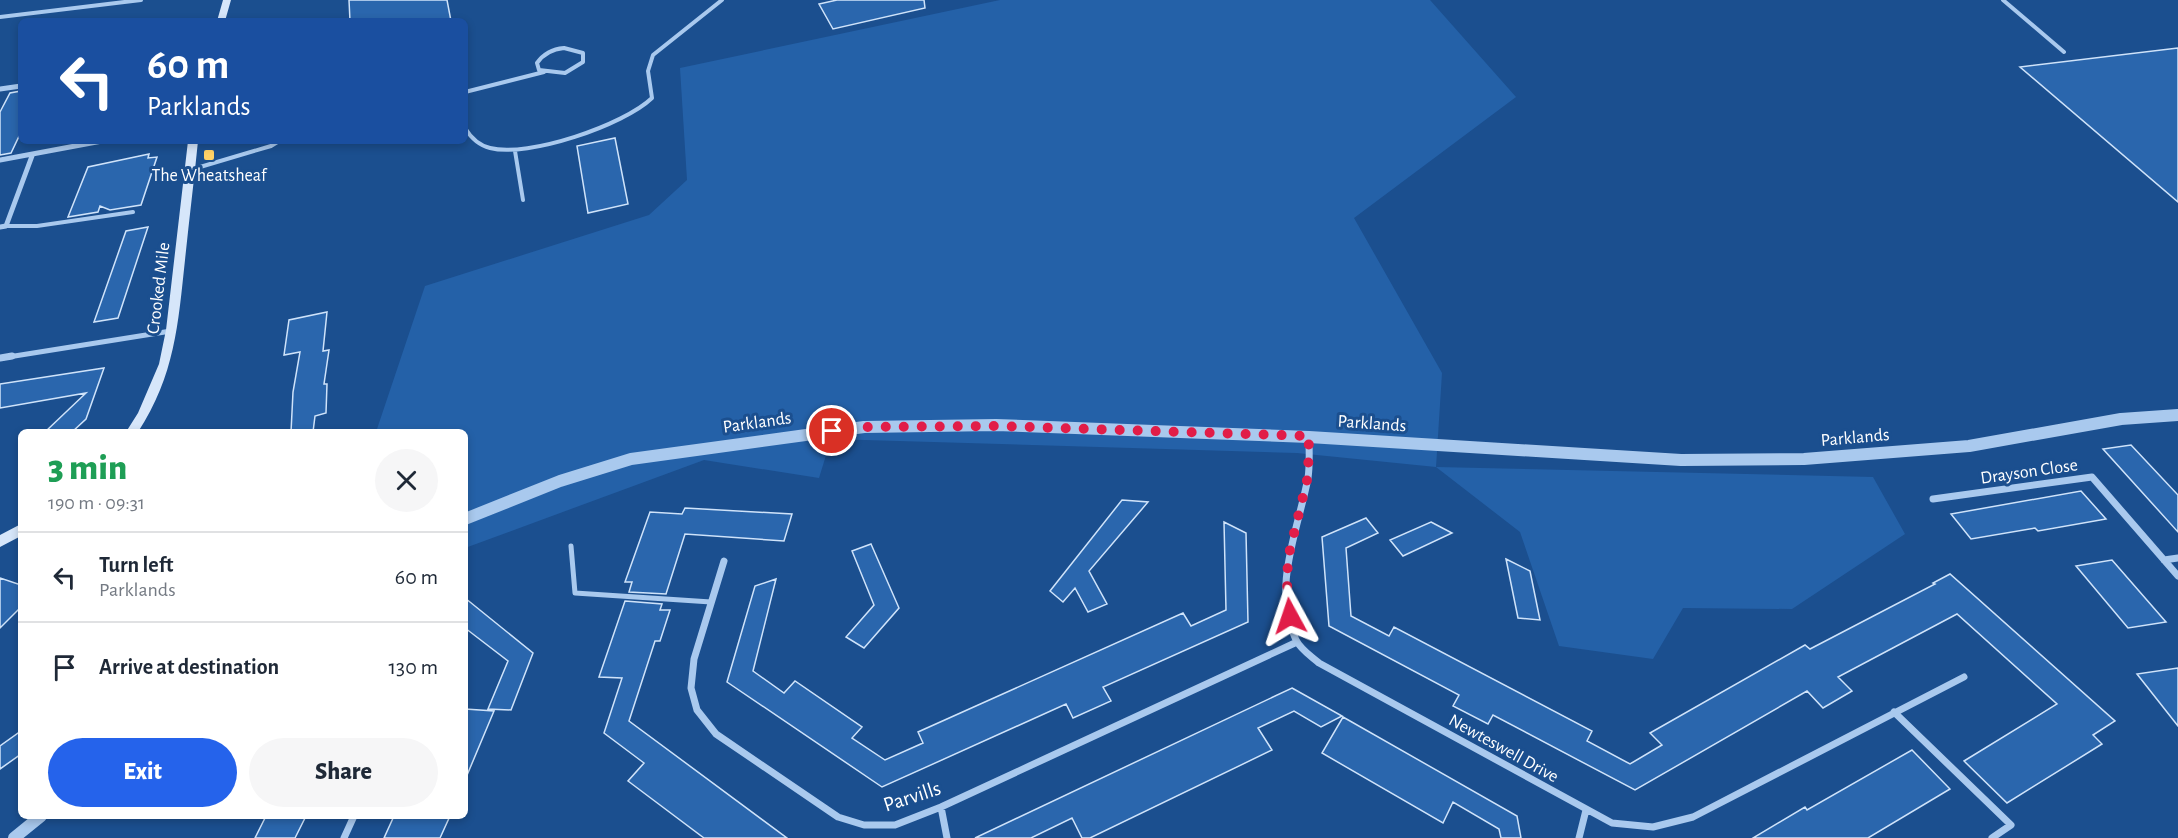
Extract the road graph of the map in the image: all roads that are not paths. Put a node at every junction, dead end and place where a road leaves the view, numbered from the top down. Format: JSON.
{"nodes":[{"id":1,"x":141,"y":0,"type":"edge"},
{"id":2,"x":227,"y":0,"type":"edge"},
{"id":3,"x":722,"y":0,"type":"edge"},
{"id":4,"x":2003,"y":0,"type":"edge"},
{"id":5,"x":0,"y":17,"type":"edge"},
{"id":6,"x":222,"y":18,"type":"edge"},
{"id":7,"x":2064,"y":52,"type":"dead end"},
{"id":8,"x":544,"y":72,"type":"junction"},
{"id":9,"x":18,"y":86,"type":"edge"},
{"id":10,"x":0,"y":89,"type":"edge"},
{"id":11,"x":468,"y":91,"type":"edge"},
{"id":12,"x":468,"y":135,"type":"edge"},
{"id":13,"x":88,"y":144,"type":"edge"},
{"id":14,"x":194,"y":144,"type":"edge"},
{"id":15,"x":274,"y":144,"type":"edge"},
{"id":16,"x":515,"y":151,"type":"junction"},
{"id":17,"x":32,"y":156,"type":"junction"},
{"id":18,"x":0,"y":160,"type":"edge"},
{"id":19,"x":190,"y":170,"type":"junction"},
{"id":20,"x":523,"y":200,"type":"dead end"},
{"id":21,"x":133,"y":212,"type":"dead end"},
{"id":22,"x":3,"y":227,"type":"edge"},
{"id":23,"x":172,"y":330,"type":"junction"},
{"id":24,"x":0,"y":358,"type":"edge"},
{"id":25,"x":2178,"y":415,"type":"edge"},
{"id":26,"x":134,"y":429,"type":"edge"},
{"id":27,"x":1309,"y":436,"type":"junction"},
{"id":28,"x":1933,"y":499,"type":"dead end"},
{"id":29,"x":468,"y":518,"type":"edge"},
{"id":30,"x":18,"y":531,"type":"edge"},
{"id":31,"x":0,"y":542,"type":"edge"},
{"id":32,"x":571,"y":546,"type":"dead end"},
{"id":33,"x":2178,"y":558,"type":"edge"},
{"id":34,"x":2164,"y":560,"type":"junction"},
{"id":35,"x":724,"y":561,"type":"dead end"},
{"id":36,"x":2178,"y":576,"type":"edge"},
{"id":37,"x":711,"y":602,"type":"junction"},
{"id":38,"x":1297,"y":642,"type":"junction"},
{"id":39,"x":1964,"y":677,"type":"dead end"},
{"id":40,"x":1894,"y":712,"type":"junction"},
{"id":41,"x":941,"y":807,"type":"junction"},
{"id":42,"x":1586,"y":810,"type":"junction"},
{"id":43,"x":37,"y":819,"type":"edge"},
{"id":44,"x":353,"y":819,"type":"edge"},
{"id":45,"x":15,"y":838,"type":"edge"},
{"id":46,"x":344,"y":838,"type":"edge"},
{"id":47,"x":947,"y":838,"type":"edge"},
{"id":48,"x":1579,"y":838,"type":"edge"},
{"id":49,"x":1992,"y":838,"type":"edge"}],
"edges":[{"from":1,"to":5,"type":"lane"},
{"from":2,"to":6,"type":"main road"},
{"from":3,"to":16,"type":"lane"},
{"from":4,"to":7,"type":"lane"},
{"from":8,"to":8,"type":"lane"},
{"from":8,"to":11,"type":"lane"},
{"from":9,"to":10,"type":"street"},
{"from":12,"to":16,"type":"lane"},
{"from":13,"to":17,"type":"street"},
{"from":14,"to":19,"type":"main road","name":"Crooked Mile"},
{"from":15,"to":19,"type":"lane"},
{"from":16,"to":20,"type":"lane"},
{"from":17,"to":18,"type":"street"},
{"from":17,"to":22,"type":"street"},
{"from":19,"to":23,"type":"main road","name":"Crooked Mile"},
{"from":21,"to":22,"type":"lane"},
{"from":23,"to":24,"type":"street"},
{"from":23,"to":26,"type":"main road","name":"Crooked Mile"},
{"from":25,"to":27,"type":"street","name":"Parklands"},
{"from":27,"to":29,"type":"street","name":"Parklands"},
{"from":27,"to":38,"type":"street"},
{"from":28,"to":34,"type":"street","name":"Drayson Close"},
{"from":30,"to":31,"type":"main road"},
{"from":32,"to":37,"type":"lane"},
{"from":33,"to":34,"type":"street"},
{"from":34,"to":36,"type":"street","name":"Drayson Close"},
{"from":35,"to":37,"type":"street","name":"Parvills"},
{"from":37,"to":41,"type":"street","name":"Parvills"},
{"from":38,"to":41,"type":"street","name":"Parvills"},
{"from":38,"to":42,"type":"street","name":"Newteswell Drive"},
{"from":39,"to":40,"type":"street","name":"Newteswell Drive"},
{"from":40,"to":42,"type":"street","name":"Newteswell Drive"},
{"from":40,"to":49,"type":"street"},
{"from":41,"to":47,"type":"street"},
{"from":42,"to":48,"type":"street"},
{"from":43,"to":45,"type":"street"},
{"from":44,"to":46,"type":"street"}]}
